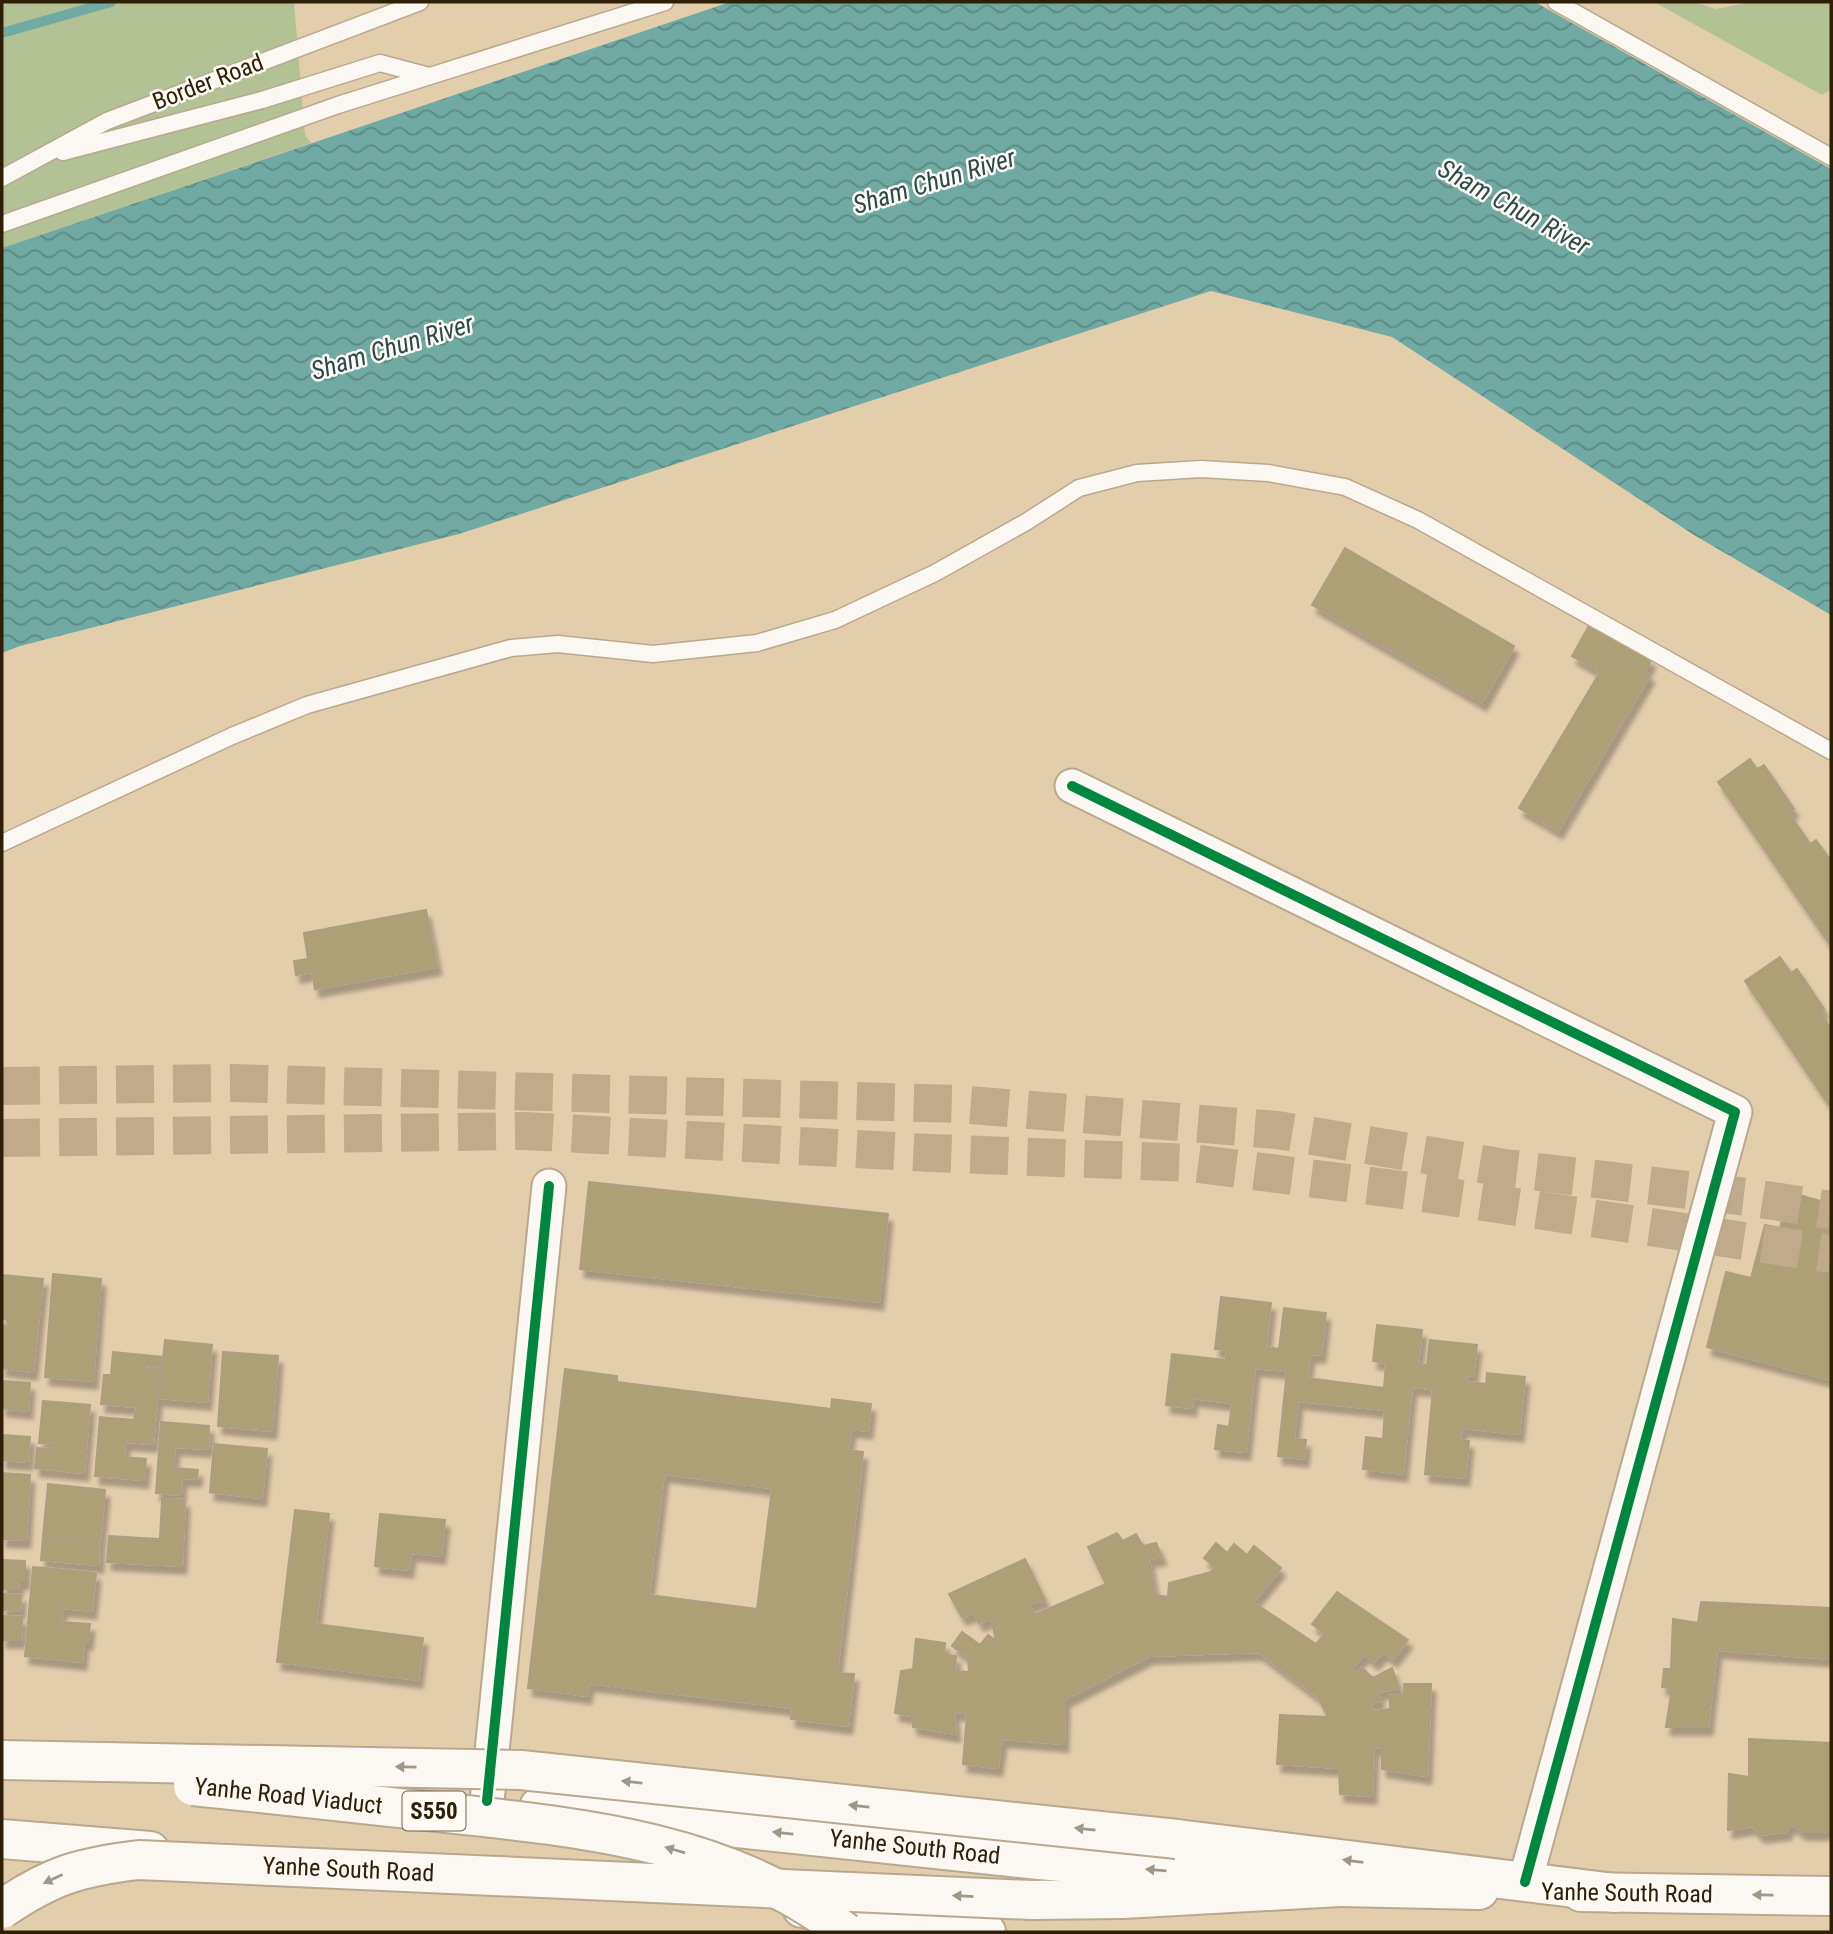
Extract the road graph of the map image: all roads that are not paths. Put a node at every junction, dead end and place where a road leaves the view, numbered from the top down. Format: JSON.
{"nodes":[{"id":1,"x":420,"y":2,"type":"edge"},
{"id":2,"x":665,"y":2,"type":"edge"},
{"id":3,"x":1556,"y":2,"type":"edge"},
{"id":4,"x":430,"y":76,"type":"junction"},
{"id":5,"x":1831,"y":157,"type":"edge"},
{"id":6,"x":37,"y":158,"type":"junction"},
{"id":7,"x":2,"y":178,"type":"edge"},
{"id":8,"x":2,"y":225,"type":"edge"},
{"id":9,"x":1831,"y":751,"type":"edge"},
{"id":10,"x":1072,"y":786,"type":"dead end"},
{"id":11,"x":2,"y":843,"type":"edge"},
{"id":12,"x":549,"y":1186,"type":"dead end"},
{"id":13,"x":2,"y":1754,"type":"edge"},
{"id":14,"x":2,"y":1763,"type":"edge"},
{"id":15,"x":487,"y":1801,"type":"junction"},
{"id":16,"x":2,"y":1839,"type":"edge"},
{"id":17,"x":1525,"y":1882,"type":"junction"},
{"id":18,"x":1340,"y":1887,"type":"junction"},
{"id":19,"x":1615,"y":1893,"type":"junction"},
{"id":20,"x":1831,"y":1896,"type":"edge"},
{"id":21,"x":2,"y":1909,"type":"edge"},
{"id":22,"x":970,"y":1931,"type":"edge"},
{"id":23,"x":845,"y":1932,"type":"edge"}],
"edges":[{"from":1,"to":6,"type":"lane","name":"Border Road"},
{"from":2,"to":4,"type":"lane"},
{"from":3,"to":5,"type":"lane"},
{"from":4,"to":6,"type":"lane"},
{"from":4,"to":8,"type":"lane"},
{"from":6,"to":7,"type":"lane","name":"Border Road"},
{"from":9,"to":11,"type":"lane"},
{"from":10,"to":17,"type":"street"},
{"from":12,"to":15,"type":"street"},
{"from":13,"to":15,"type":"main road","name":"Yanhe South Road"},
{"from":17,"to":14,"type":"main road","one_way":true,"bridge":true},
{"from":23,"to":14,"type":"main road","name":"Yanhe Road Viaduct","number":"S550","one_way":true,"bridge":true},
{"from":18,"to":15,"type":"main road","name":"Yanhe South Road","one_way":true},
{"from":16,"to":22,"type":"main road","name":"Yanhe South Road"},
{"from":17,"to":19,"type":"main road"},
{"from":18,"to":19,"type":"main road","name":"Yanhe South Road"},
{"from":18,"to":21,"type":"main road","one_way":true,"bridge":true},
{"from":20,"to":19,"type":"main road","name":"Yanhe South Road","one_way":true}]}
